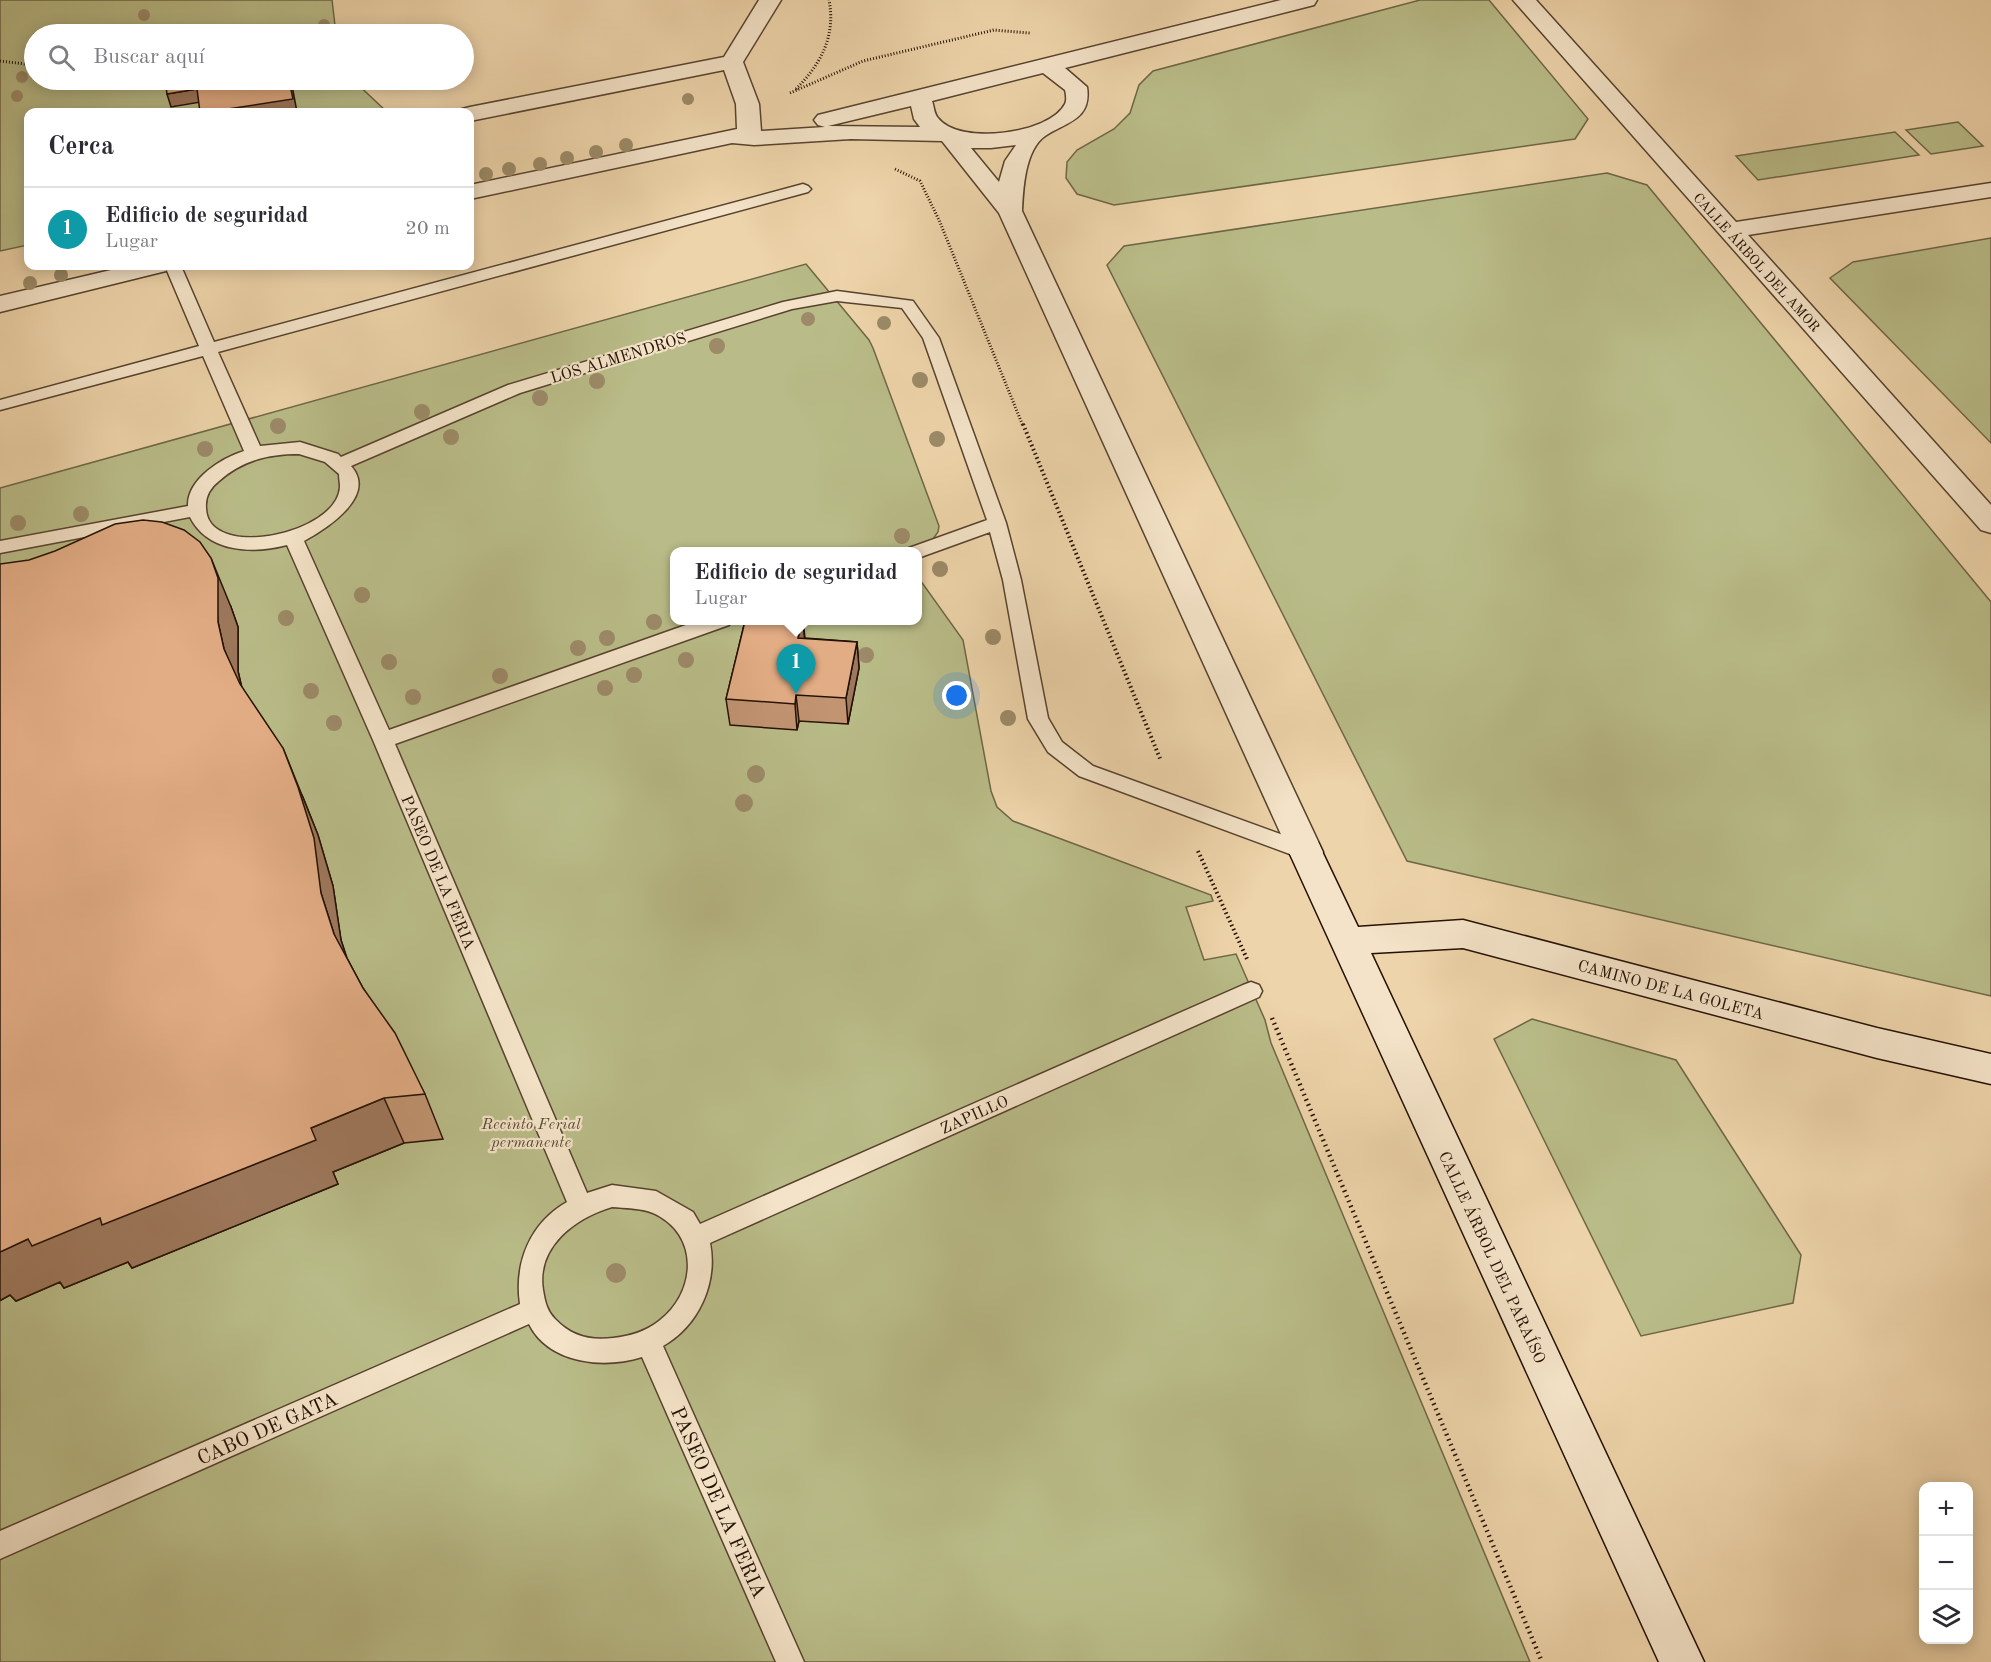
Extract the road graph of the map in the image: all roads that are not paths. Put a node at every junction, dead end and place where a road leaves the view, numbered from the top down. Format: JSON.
{"nodes":[{"id":1,"x":770,"y":0,"type":"edge"},
{"id":2,"x":1306,"y":0,"type":"edge"},
{"id":3,"x":1524,"y":0,"type":"edge"},
{"id":4,"x":1160,"y":37,"type":"junction"},
{"id":5,"x":732,"y":62,"type":"junction"},
{"id":6,"x":1047,"y":66,"type":"junction"},
{"id":7,"x":920,"y":97,"type":"junction"},
{"id":8,"x":1074,"y":107,"type":"junction"},
{"id":9,"x":474,"y":113,"type":"edge"},
{"id":10,"x":1037,"y":131,"type":"junction"},
{"id":11,"x":946,"y":137,"type":"junction"},
{"id":12,"x":754,"y":138,"type":"junction"},
{"id":13,"x":803,"y":189,"type":"dead end"},
{"id":14,"x":1991,"y":190,"type":"edge"},
{"id":15,"x":474,"y":191,"type":"edge"},
{"id":16,"x":1010,"y":212,"type":"junction"},
{"id":17,"x":1729,"y":231,"type":"junction"},
{"id":18,"x":140,"y":270,"type":"edge"},
{"id":19,"x":175,"y":270,"type":"edge"},
{"id":20,"x":0,"y":304,"type":"edge"},
{"id":21,"x":208,"y":348,"type":"junction"},
{"id":22,"x":0,"y":405,"type":"edge"},
{"id":23,"x":254,"y":453,"type":"junction"},
{"id":24,"x":340,"y":464,"type":"junction"},
{"id":25,"x":197,"y":510,"type":"junction"},
{"id":26,"x":1986,"y":510,"type":"edge"},
{"id":27,"x":997,"y":523,"type":"junction"},
{"id":28,"x":294,"y":539,"type":"junction"},
{"id":29,"x":0,"y":547,"type":"edge"},
{"id":30,"x":922,"y":550,"type":"edge"},
{"id":31,"x":711,"y":625,"type":"edge"},
{"id":32,"x":383,"y":740,"type":"junction"},
{"id":33,"x":1306,"y":852,"type":"junction"},
{"id":34,"x":1348,"y":941,"type":"junction"},
{"id":35,"x":1251,"y":980,"type":"road end"},
{"id":36,"x":1991,"y":1069,"type":"edge"},
{"id":37,"x":580,"y":1207,"type":"junction"},
{"id":38,"x":696,"y":1238,"type":"junction"},
{"id":39,"x":534,"y":1310,"type":"junction"},
{"id":40,"x":648,"y":1342,"type":"junction"},
{"id":41,"x":0,"y":1545,"type":"edge"},
{"id":42,"x":790,"y":1662,"type":"edge"},
{"id":43,"x":1682,"y":1662,"type":"edge"}],
"edges":[{"from":1,"to":5,"type":"street"},
{"from":2,"to":4,"type":"street"},
{"from":3,"to":17,"type":"street","name":"CALLE ÁRBOL DEL AMOR"},
{"from":4,"to":6,"type":"street"},
{"from":4,"to":8,"type":"street"},
{"from":5,"to":9,"type":"street"},
{"from":5,"to":12,"type":"street"},
{"from":6,"to":7,"type":"street"},
{"from":6,"to":8,"type":"street"},
{"from":7,"to":11,"type":"street"},
{"from":7,"to":12,"type":"street"},
{"from":8,"to":10,"type":"street"},
{"from":10,"to":11,"type":"street"},
{"from":10,"to":16,"type":"street"},
{"from":11,"to":12,"type":"street"},
{"from":11,"to":16,"type":"street"},
{"from":12,"to":15,"type":"street"},
{"from":13,"to":21,"type":"lane"},
{"from":14,"to":17,"type":"street"},
{"from":16,"to":33,"type":"street","name":"CALLE ÁRBOL DEL PARAÍSO"},
{"from":17,"to":26,"type":"street","name":"CALLE ÁRBOL DEL AMOR"},
{"from":18,"to":20,"type":"street"},
{"from":19,"to":21,"type":"lane"},
{"from":21,"to":22,"type":"lane"},
{"from":21,"to":23,"type":"lane"},
{"from":23,"to":24,"type":"lane"},
{"from":23,"to":25,"type":"lane"},
{"from":24,"to":27,"type":"lane","name":"LOS ALMENDROS"},
{"from":24,"to":28,"type":"lane"},
{"from":25,"to":28,"type":"lane"},
{"from":25,"to":29,"type":"lane"},
{"from":27,"to":30,"type":"lane"},
{"from":27,"to":33,"type":"lane"},
{"from":28,"to":32,"type":"lane","name":"PASEO DE LA FERIA"},
{"from":31,"to":32,"type":"lane"},
{"from":32,"to":37,"type":"lane","name":"PASEO DE LA FERIA"},
{"from":33,"to":34,"type":"street","name":"CALLE ÁRBOL DEL PARAÍSO"},
{"from":34,"to":36,"type":"street","name":"CAMINO DE LA GOLETA"},
{"from":34,"to":43,"type":"street","name":"CALLE ÁRBOL DEL PARAÍSO"},
{"from":35,"to":38,"type":"lane","name":"ZAPILLO"},
{"from":37,"to":38,"type":"lane"},
{"from":37,"to":39,"type":"lane"},
{"from":38,"to":40,"type":"lane"},
{"from":39,"to":40,"type":"lane"},
{"from":39,"to":41,"type":"lane","name":"CABO DE GATA"},
{"from":40,"to":42,"type":"lane","name":"PASEO DE LA FERIA"}]}
